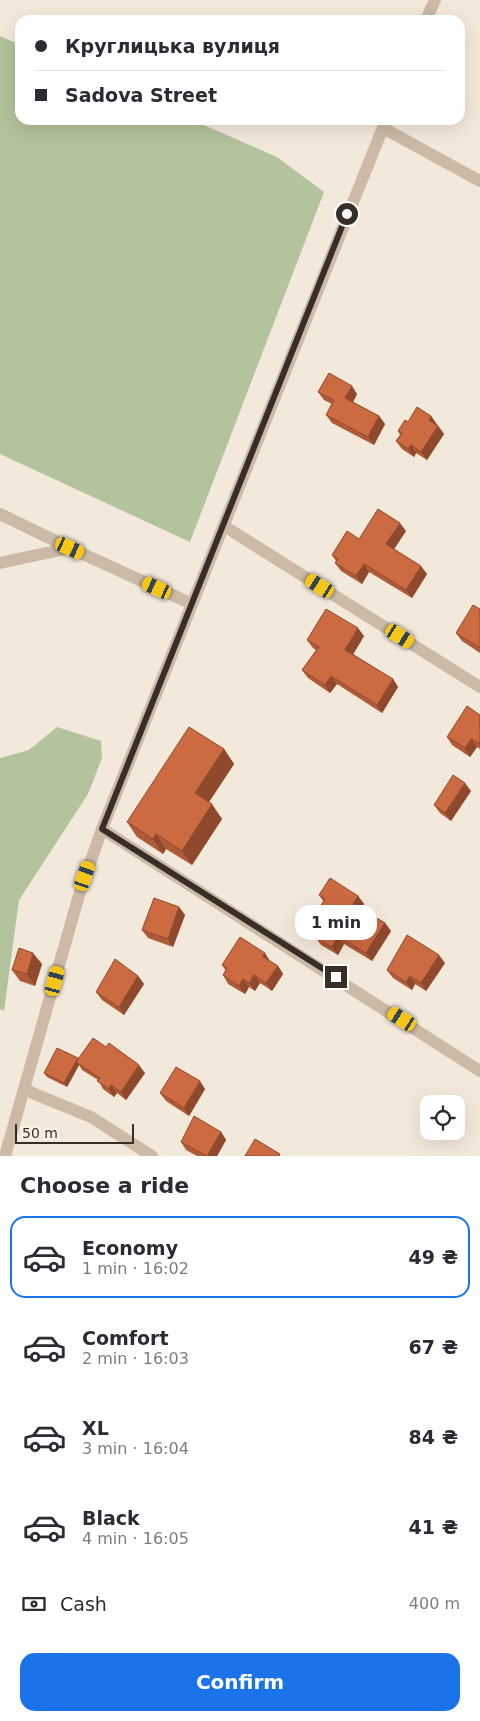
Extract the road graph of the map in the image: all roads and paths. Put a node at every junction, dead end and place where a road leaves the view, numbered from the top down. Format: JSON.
{"nodes":[{"id":1,"x":434,"y":0,"type":"edge"},
{"id":2,"x":428,"y":15,"type":"edge"},
{"id":3,"x":384,"y":125,"type":"edge"},
{"id":4,"x":386,"y":125,"type":"edge"},
{"id":5,"x":480,"y":181,"type":"edge"},
{"id":6,"x":0,"y":514,"type":"edge"},
{"id":7,"x":224,"y":526,"type":"junction"},
{"id":8,"x":70,"y":548,"type":"junction"},
{"id":9,"x":0,"y":563,"type":"edge"},
{"id":10,"x":192,"y":604,"type":"junction"},
{"id":11,"x":480,"y":687,"type":"edge"},
{"id":12,"x":102,"y":829,"type":"junction"},
{"id":13,"x":480,"y":1071,"type":"edge"},
{"id":14,"x":25,"y":1090,"type":"junction"},
{"id":15,"x":5,"y":1156,"type":"edge"},
{"id":16,"x":152,"y":1156,"type":"edge"}],
"edges":[{"from":1,"to":2,"type":"street"},
{"from":3,"to":7,"type":"street"},
{"from":4,"to":5,"type":"street"},
{"from":6,"to":8,"type":"street"},
{"from":7,"to":10,"type":"street"},
{"from":7,"to":11,"type":"street"},
{"from":8,"to":9,"type":"street"},
{"from":8,"to":10,"type":"street"},
{"from":10,"to":12,"type":"street"},
{"from":12,"to":13,"type":"street"},
{"from":12,"to":14,"type":"street"},
{"from":14,"to":15,"type":"street"},
{"from":14,"to":16,"type":"street"}]}
